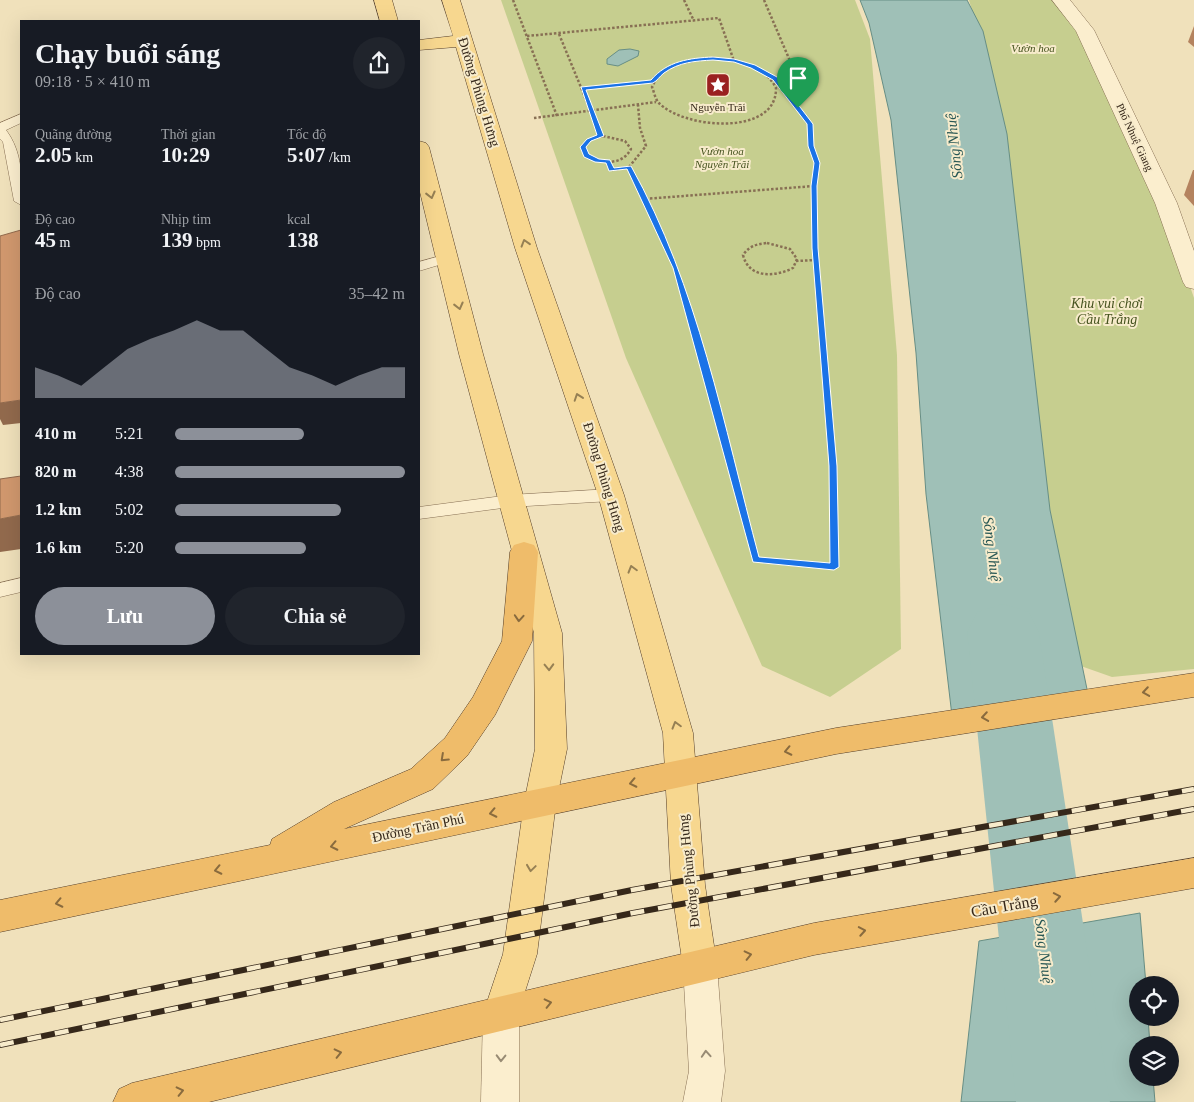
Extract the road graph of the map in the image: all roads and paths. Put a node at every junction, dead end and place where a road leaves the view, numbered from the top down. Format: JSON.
{"nodes":[{"id":1,"x":384,"y":0,"type":"edge"},
{"id":2,"x":451,"y":0,"type":"edge"},
{"id":3,"x":513,"y":0,"type":"edge"},
{"id":4,"x":684,"y":0,"type":"edge"},
{"id":5,"x":764,"y":0,"type":"edge"},
{"id":6,"x":1061,"y":0,"type":"edge"},
{"id":7,"x":389,"y":20,"type":"edge"},
{"id":8,"x":694,"y":21,"type":"junction"},
{"id":9,"x":559,"y":34,"type":"junction"},
{"id":10,"x":527,"y":36,"type":"junction"},
{"id":11,"x":464,"y":41,"type":"junction"},
{"id":12,"x":420,"y":45,"type":"edge"},
{"id":13,"x":734,"y":61,"type":"junction"},
{"id":14,"x":768,"y":75,"type":"junction"},
{"id":15,"x":653,"y":82,"type":"junction"},
{"id":16,"x":583,"y":88,"type":"junction"},
{"id":17,"x":656,"y":102,"type":"junction"},
{"id":18,"x":638,"y":105,"type":"junction"},
{"id":19,"x":798,"y":108,"type":"junction"},
{"id":20,"x":592,"y":111,"type":"junction"},
{"id":21,"x":557,"y":116,"type":"junction"},
{"id":22,"x":534,"y":118,"type":"dead end"},
{"id":23,"x":20,"y":119,"type":"edge"},
{"id":24,"x":0,"y":129,"type":"edge"},
{"id":25,"x":601,"y":136,"type":"junction"},
{"id":26,"x":420,"y":151,"type":"edge"},
{"id":27,"x":608,"y":162,"type":"junction"},
{"id":28,"x":629,"y":167,"type":"junction"},
{"id":29,"x":814,"y":186,"type":"junction"},
{"id":30,"x":20,"y":191,"type":"edge"},
{"id":31,"x":644,"y":199,"type":"junction"},
{"id":32,"x":447,"y":258,"type":"junction"},
{"id":33,"x":816,"y":260,"type":"junction"},
{"id":34,"x":796,"y":261,"type":"junction"},
{"id":35,"x":420,"y":267,"type":"edge"},
{"id":36,"x":1194,"y":282,"type":"edge"},
{"id":37,"x":611,"y":495,"type":"junction"},
{"id":38,"x":510,"y":501,"type":"junction"},
{"id":39,"x":420,"y":513,"type":"edge"},
{"id":40,"x":524,"y":552,"type":"junction"},
{"id":41,"x":20,"y":585,"type":"edge"},
{"id":42,"x":0,"y":590,"type":"edge"},
{"id":43,"x":1194,"y":685,"type":"edge"},
{"id":44,"x":681,"y":773,"type":"junction"},
{"id":45,"x":540,"y":803,"type":"junction"},
{"id":46,"x":265,"y":860,"type":"junction"},
{"id":47,"x":1194,"y":873,"type":"edge"},
{"id":48,"x":0,"y":916,"type":"edge"},
{"id":49,"x":700,"y":966,"type":"junction"},
{"id":50,"x":501,"y":1014,"type":"junction"},
{"id":51,"x":132,"y":1102,"type":"edge"},
{"id":52,"x":500,"y":1102,"type":"edge"},
{"id":53,"x":702,"y":1102,"type":"edge"}],
"edges":[{"from":1,"to":7,"type":"main road"},
{"from":2,"to":11,"type":"main road","name":"Đường Phùng Hưng"},
{"from":3,"to":10,"type":"path"},
{"from":4,"to":8,"type":"path"},
{"from":5,"to":19,"type":"path"},
{"from":6,"to":36,"type":"street","name":"Phố Nhuệ Giang"},
{"from":8,"to":9,"type":"path"},
{"from":8,"to":13,"type":"path"},
{"from":9,"to":10,"type":"path"},
{"from":9,"to":16,"type":"path"},
{"from":10,"to":21,"type":"path"},
{"from":11,"to":12,"type":"main road"},
{"from":37,"to":11,"type":"main road","name":"Đường Phùng Hưng","one_way":true},
{"from":13,"to":14,"type":"path"},
{"from":13,"to":15,"type":"path"},
{"from":14,"to":17,"type":"path"},
{"from":14,"to":19,"type":"path"},
{"from":15,"to":16,"type":"path"},
{"from":15,"to":17,"type":"path"},
{"from":16,"to":20,"type":"path"},
{"from":17,"to":18,"type":"path"},
{"from":18,"to":20,"type":"path"},
{"from":18,"to":28,"type":"path"},
{"from":19,"to":29,"type":"path"},
{"from":20,"to":21,"type":"path"},
{"from":20,"to":25,"type":"path"},
{"from":21,"to":22,"type":"path"},
{"from":23,"to":24,"type":"lane"},
{"from":24,"to":30,"type":"lane"},
{"from":25,"to":27,"type":"path"},
{"from":25,"to":27,"type":"path"},
{"from":26,"to":32,"type":"main road","one_way":true},
{"from":27,"to":28,"type":"path"},
{"from":28,"to":31,"type":"path"},
{"from":29,"to":31,"type":"path"},
{"from":29,"to":33,"type":"path"},
{"from":31,"to":33,"type":"path"},
{"from":32,"to":35,"type":"lane"},
{"from":32,"to":38,"type":"main road","one_way":true},
{"from":33,"to":34,"type":"path"},
{"from":34,"to":34,"type":"path"},
{"from":37,"to":38,"type":"lane"},
{"from":44,"to":37,"type":"main road","name":"Đường Phùng Hưng","one_way":true},
{"from":38,"to":39,"type":"lane"},
{"from":38,"to":40,"type":"main road"},
{"from":40,"to":45,"type":"main road","one_way":true},
{"from":40,"to":46,"type":"highway","one_way":true},
{"from":41,"to":42,"type":"lane"},
{"from":43,"to":44,"type":"highway","name":"Đường Trần Phú","one_way":true},
{"from":44,"to":45,"type":"highway","name":"Đường Trần Phú","one_way":true},
{"from":44,"to":49,"type":"main road","name":"Đường Phùng Hưng"},
{"from":45,"to":46,"type":"highway","name":"Đường Trần Phú","one_way":true},
{"from":45,"to":50,"type":"main road","one_way":true},
{"from":46,"to":48,"type":"highway","name":"Đường Trần Phú","one_way":true},
{"from":49,"to":47,"type":"highway","name":"Cầu Trắng","one_way":true},
{"from":50,"to":49,"type":"highway","one_way":true},
{"from":53,"to":49,"type":"street","one_way":true},
{"from":51,"to":50,"type":"highway","one_way":true},
{"from":50,"to":52,"type":"street","one_way":true}]}
